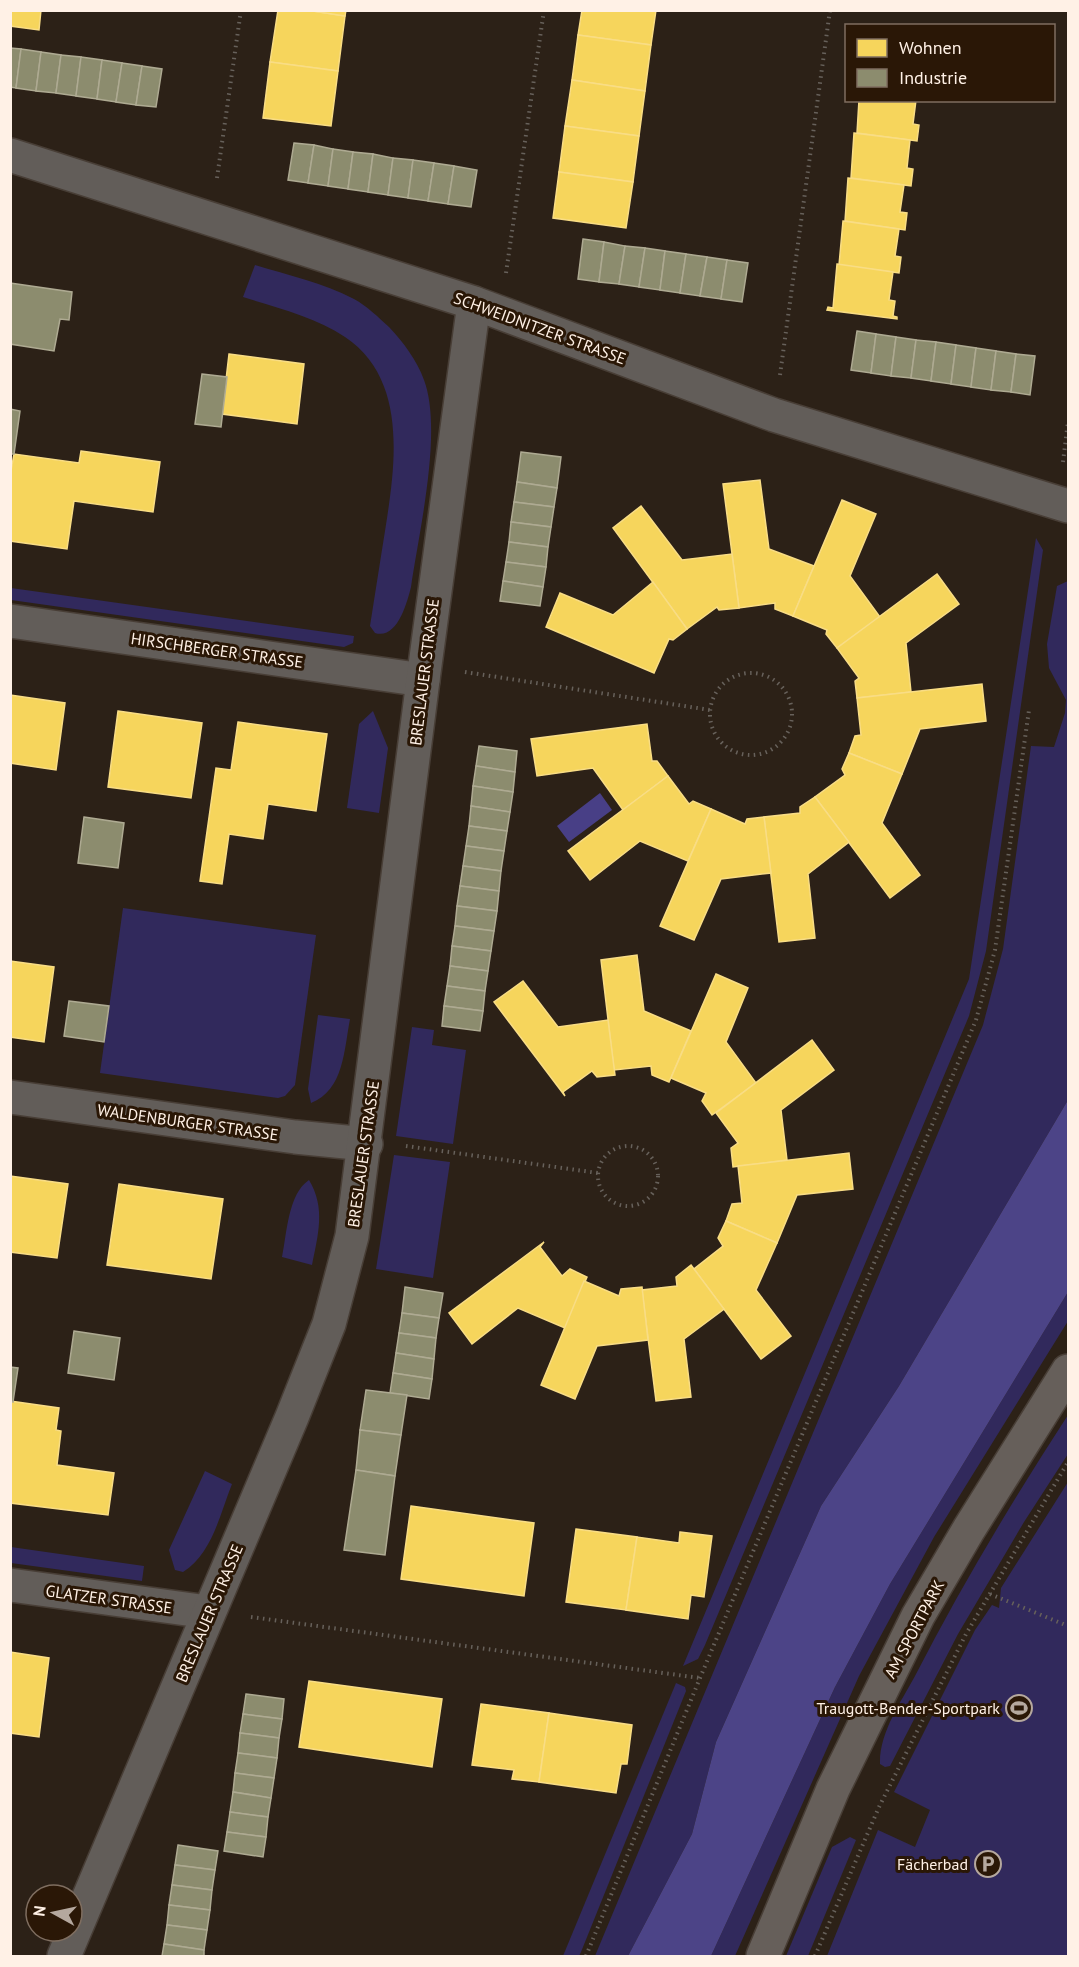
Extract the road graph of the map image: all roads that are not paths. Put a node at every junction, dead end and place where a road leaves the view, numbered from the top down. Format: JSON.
{"nodes":[{"id":1,"x":10,"y":155,"type":"edge"},
{"id":2,"x":474,"y":303,"type":"junction"},
{"id":3,"x":1068,"y":506,"type":"edge"},
{"id":4,"x":10,"y":621,"type":"edge"},
{"id":5,"x":423,"y":680,"type":"junction"},
{"id":6,"x":10,"y":1097,"type":"edge"},
{"id":7,"x":366,"y":1144,"type":"junction"},
{"id":8,"x":1067,"y":1375,"type":"edge"},
{"id":9,"x":10,"y":1585,"type":"edge"},
{"id":10,"x":208,"y":1612,"type":"junction"},
{"id":11,"x":64,"y":1956,"type":"edge"},
{"id":12,"x":763,"y":1956,"type":"edge"}],
"edges":[{"from":1,"to":2,"type":"street","name":"SCHWEIDNITZER STRASSE"},
{"from":2,"to":3,"type":"street","name":"SCHWEIDNITZER STRASSE"},
{"from":2,"to":5,"type":"street","name":"BRESLAUER STRASSE"},
{"from":4,"to":5,"type":"street","name":"HIRSCHBERGER STRASSE"},
{"from":5,"to":7,"type":"street","name":"BRESLAUER STRASSE"},
{"from":6,"to":7,"type":"street","name":"WALDENBURGER STRASSE"},
{"from":7,"to":10,"type":"street","name":"BRESLAUER STRASSE"},
{"from":8,"to":12,"type":"street","name":"AM SPORTPARK"},
{"from":9,"to":10,"type":"street","name":"GLATZER STRASSE"},
{"from":10,"to":11,"type":"street","name":"BRESLAUER STRASSE"}]}
